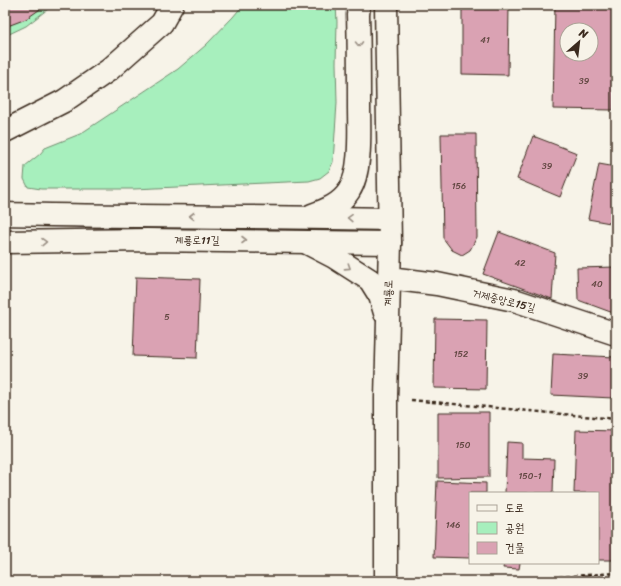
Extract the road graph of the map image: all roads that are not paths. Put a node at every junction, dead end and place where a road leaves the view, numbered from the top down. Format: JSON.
{"nodes":[{"id":1,"x":172,"y":5,"type":"edge"},
{"id":2,"x":359,"y":5,"type":"edge"},
{"id":3,"x":386,"y":5,"type":"edge"},
{"id":4,"x":28,"y":119,"type":"junction"},
{"id":5,"x":5,"y":131,"type":"edge"},
{"id":6,"x":5,"y":148,"type":"edge"},
{"id":7,"x":6,"y":212,"type":"edge"},
{"id":8,"x":306,"y":217,"type":"junction"},
{"id":9,"x":389,"y":220,"type":"junction"},
{"id":10,"x":302,"y":241,"type":"junction"},
{"id":11,"x":5,"y":242,"type":"edge"},
{"id":12,"x":390,"y":243,"type":"junction"},
{"id":13,"x":389,"y":278,"type":"junction"},
{"id":14,"x":388,"y":320,"type":"junction"},
{"id":15,"x":616,"y":334,"type":"edge"},
{"id":16,"x":386,"y":581,"type":"edge"}],
"edges":[{"from":1,"to":4,"type":"street"},
{"from":2,"to":8,"type":"street","one_way":true},
{"from":3,"to":9,"type":"street","name":"계룡로"},
{"from":4,"to":5,"type":"street"},
{"from":4,"to":6,"type":"street"},
{"from":8,"to":7,"type":"street","one_way":true},
{"from":9,"to":8,"type":"street","one_way":true},
{"from":9,"to":12,"type":"street","name":"계룡로"},
{"from":11,"to":10,"type":"street","name":"계룡로11길","one_way":true},
{"from":10,"to":12,"type":"street","name":"계룡로11길"},
{"from":10,"to":14,"type":"street","one_way":true},
{"from":12,"to":13,"type":"street","name":"계룡로"},
{"from":13,"to":14,"type":"street","name":"계룡로"},
{"from":13,"to":15,"type":"street","name":"거제중앙로15길"},
{"from":14,"to":16,"type":"street","name":"계룡로"}]}
